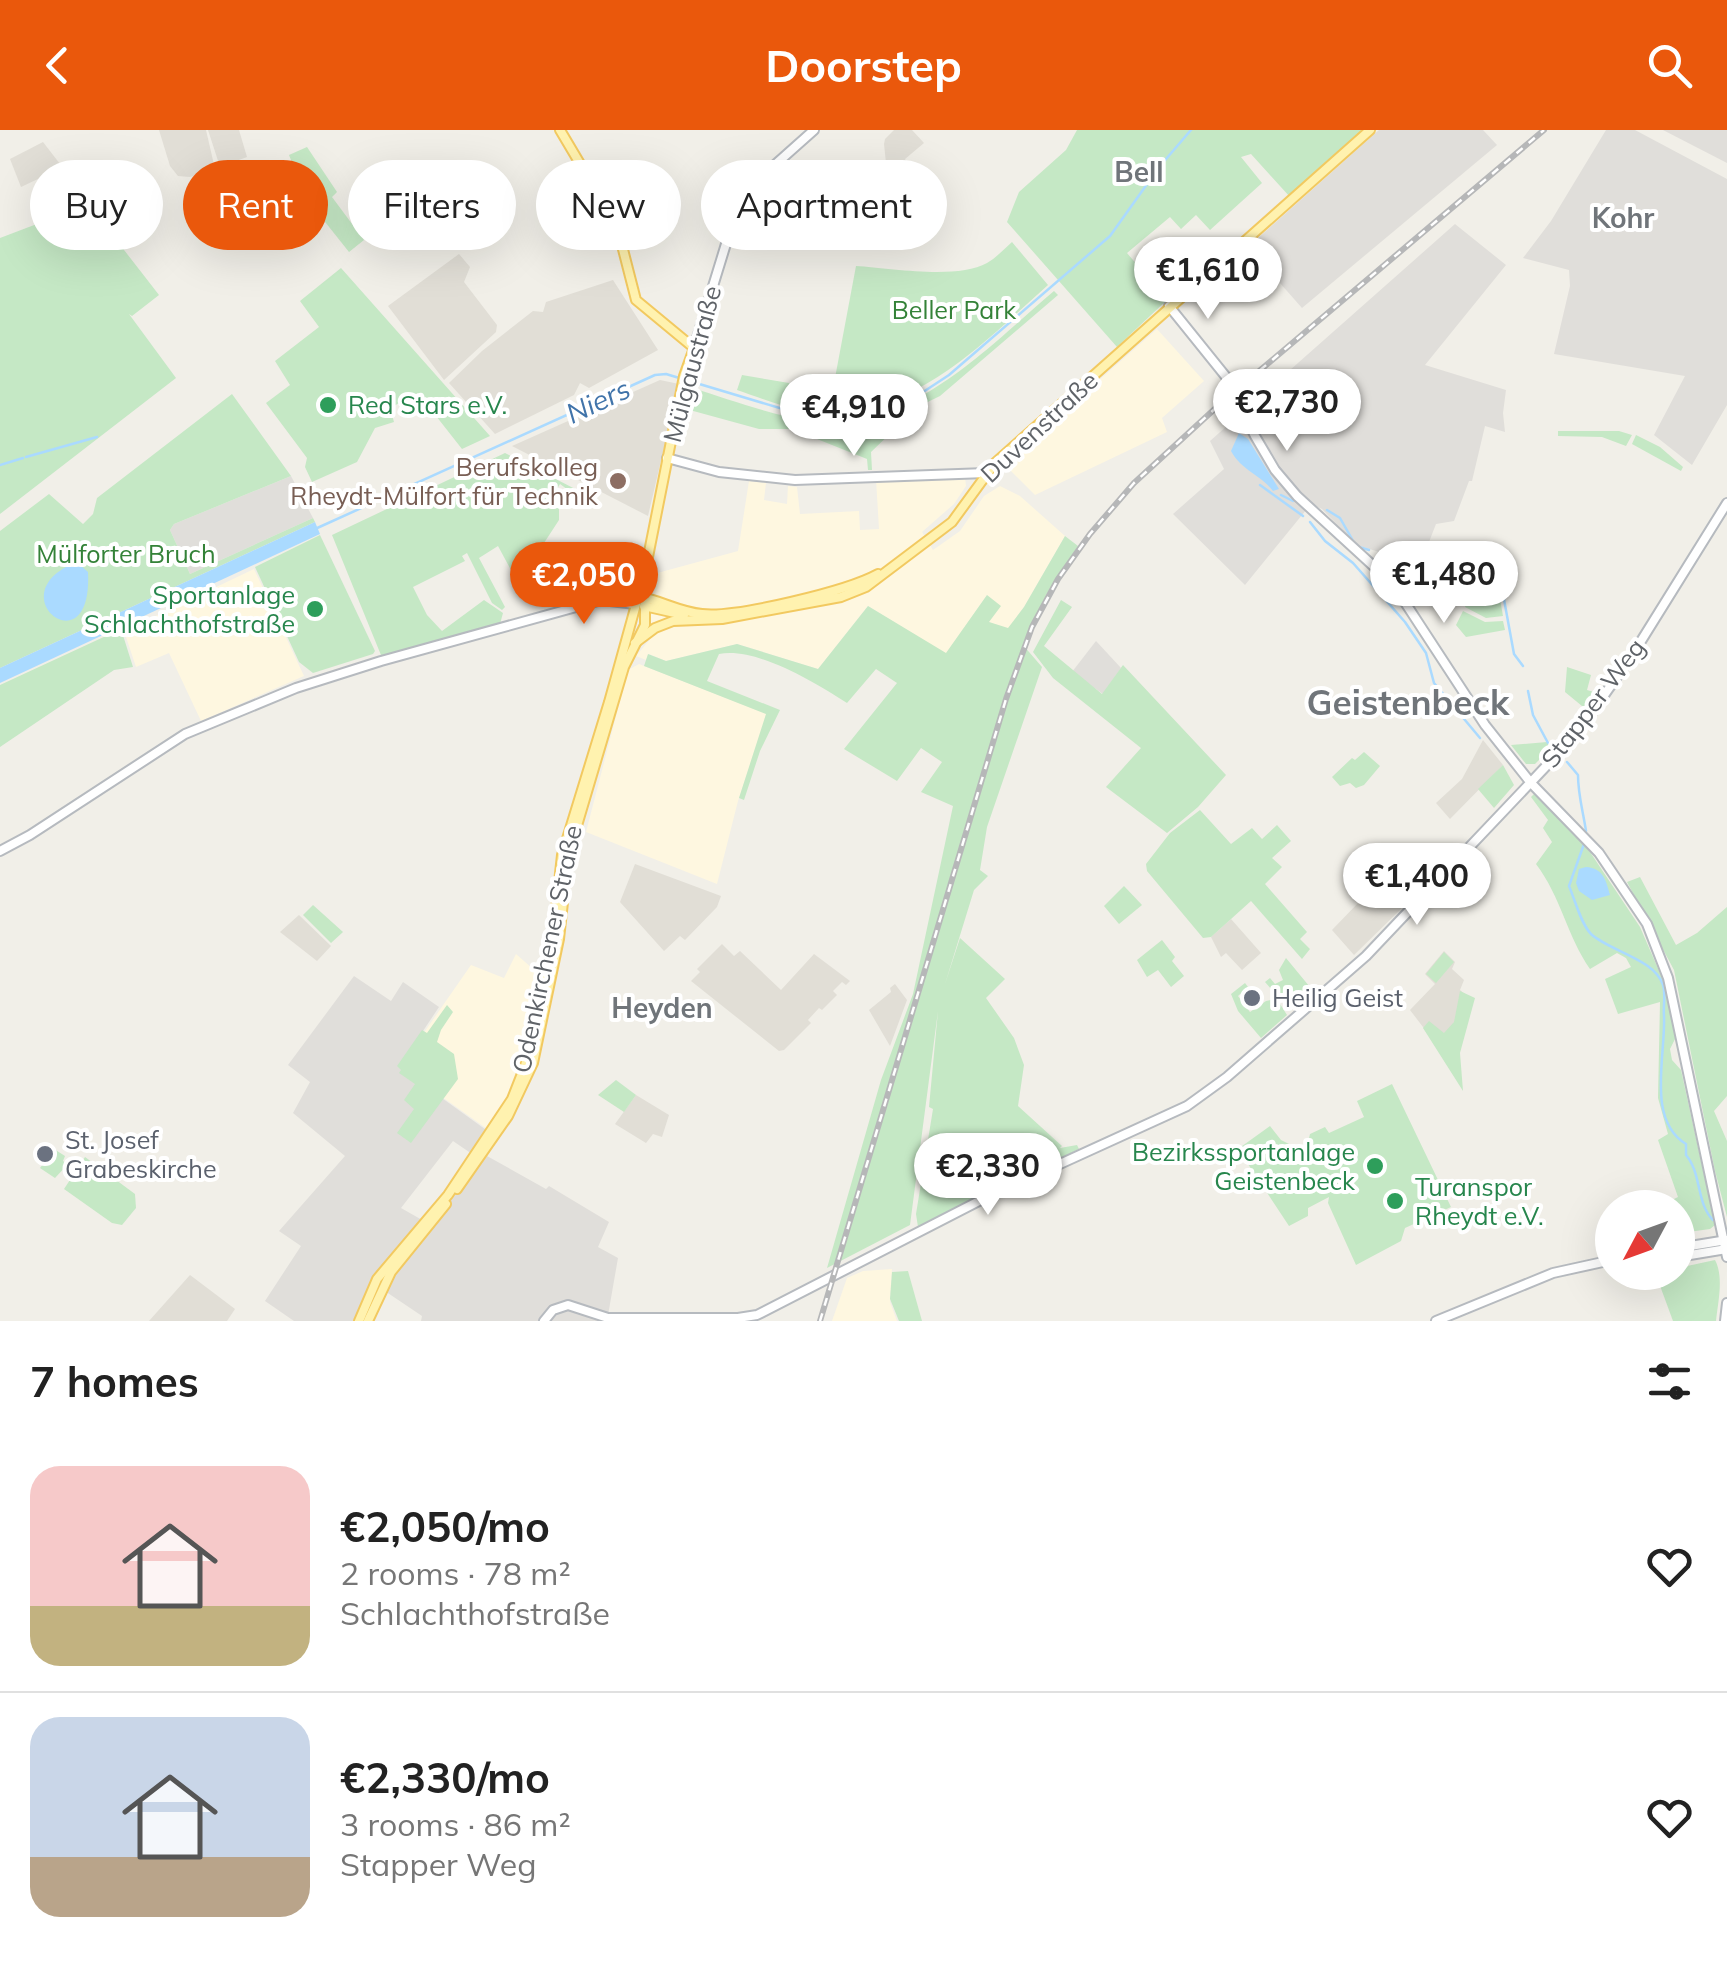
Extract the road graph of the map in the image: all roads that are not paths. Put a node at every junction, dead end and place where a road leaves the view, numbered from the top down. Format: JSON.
{"nodes":[{"id":1,"x":560,"y":130,"type":"edge"},
{"id":2,"x":814,"y":130,"type":"edge"},
{"id":3,"x":1370,"y":130,"type":"edge"},
{"id":4,"x":1170,"y":306,"type":"junction"},
{"id":5,"x":698,"y":335,"type":"junction"},
{"id":6,"x":683,"y":341,"type":"junction"},
{"id":7,"x":694,"y":348,"type":"junction"},
{"id":8,"x":667,"y":458,"type":"junction"},
{"id":9,"x":986,"y":473,"type":"junction"},
{"id":10,"x":1727,"y":503,"type":"edge"},
{"id":11,"x":892,"y":566,"type":"junction"},
{"id":12,"x":640,"y":601,"type":"junction"},
{"id":13,"x":698,"y":619,"type":"junction"},
{"id":14,"x":635,"y":643,"type":"junction"},
{"id":15,"x":1531,"y":783,"type":"junction"},
{"id":16,"x":0,"y":851,"type":"edge"},
{"id":17,"x":1726,"y":1244,"type":"edge"},
{"id":18,"x":1695,"y":1247,"type":"edge"},
{"id":19,"x":1695,"y":1252,"type":"edge"},
{"id":20,"x":1727,"y":1257,"type":"edge"},
{"id":21,"x":1595,"y":1264,"type":"edge"},
{"id":22,"x":1727,"y":1303,"type":"edge"},
{"id":23,"x":359,"y":1321,"type":"edge"},
{"id":24,"x":368,"y":1321,"type":"edge"},
{"id":25,"x":544,"y":1321,"type":"edge"},
{"id":26,"x":1436,"y":1321,"type":"edge"},
{"id":27,"x":1725,"y":1321,"type":"edge"}],
"edges":[{"from":1,"to":6,"type":"main road"},
{"from":2,"to":5,"type":"main road","name":"Mülgaustraße"},
{"from":3,"to":4,"type":"main road","name":"Duvenstraße"},
{"from":4,"to":9,"type":"main road","name":"Duvenstraße"},
{"from":4,"to":15,"type":"main road"},
{"from":5,"to":6,"type":"main road"},
{"from":5,"to":7,"type":"main road","name":"Mülgaustraße"},
{"from":6,"to":7,"type":"main road"},
{"from":7,"to":8,"type":"main road","name":"Mülgaustraße"},
{"from":8,"to":9,"type":"main road"},
{"from":8,"to":12,"type":"main road","name":"Mülgaustraße"},
{"from":9,"to":11,"type":"main road","name":"Duvenstraße"},
{"from":10,"to":15,"type":"main road","name":"Stapper Weg"},
{"from":11,"to":12,"type":"main road","name":"Duvenstraße"},
{"from":11,"to":13,"type":"main road","name":"Duvenstraße"},
{"from":12,"to":13,"type":"main road"},
{"from":12,"to":14,"type":"main road","name":"Odenkirchener Straße"},
{"from":12,"to":16,"type":"main road"},
{"from":12,"to":23,"type":"main road","name":"Odenkirchener Straße"},
{"from":13,"to":14,"type":"main road"},
{"from":14,"to":24,"type":"main road","name":"Odenkirchener Straße"},
{"from":15,"to":17,"type":"main road"},
{"from":15,"to":25,"type":"main road","name":"Stapper Weg"},
{"from":17,"to":18,"type":"main road"},
{"from":17,"to":19,"type":"main road"},
{"from":17,"to":20,"type":"main road"},
{"from":21,"to":26,"type":"main road"},
{"from":22,"to":27,"type":"main road"}]}
